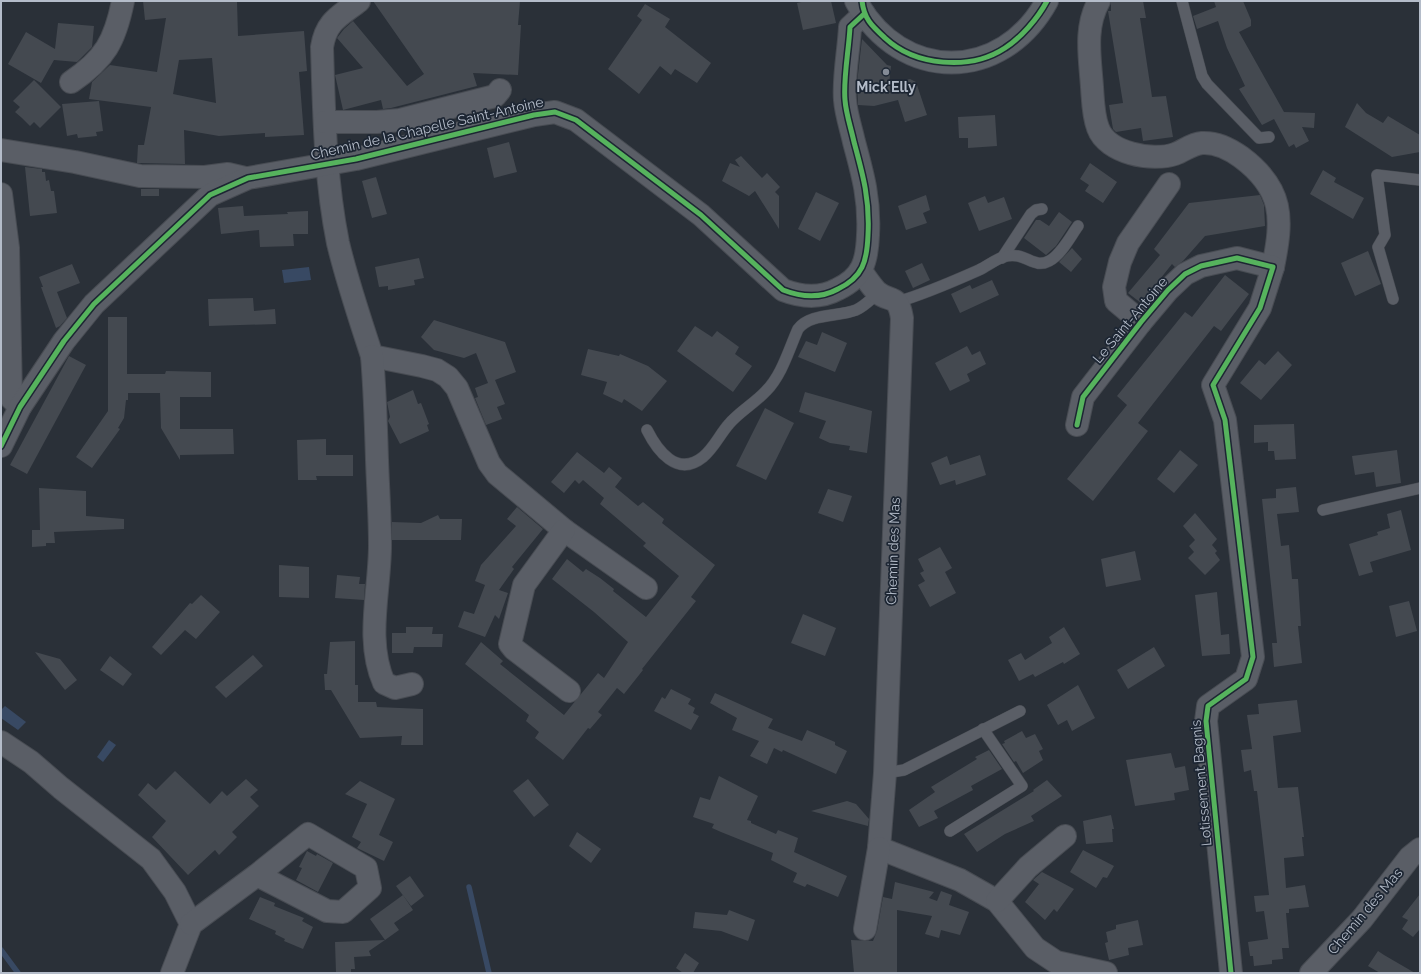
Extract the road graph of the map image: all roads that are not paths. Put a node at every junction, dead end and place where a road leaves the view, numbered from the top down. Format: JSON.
{"nodes":[{"id":1,"x":123,"y":1,"type":"edge"},
{"id":2,"x":359,"y":1,"type":"edge"},
{"id":3,"x":1047,"y":1,"type":"edge"},
{"id":4,"x":1099,"y":1,"type":"edge"},
{"id":5,"x":1182,"y":1,"type":"edge"},
{"id":6,"x":861,"y":5,"type":"edge"},
{"id":7,"x":71,"y":82,"type":"dead end"},
{"id":8,"x":500,"y":90,"type":"dead end"},
{"id":9,"x":325,"y":122,"type":"junction"},
{"id":10,"x":1269,"y":137,"type":"dead end"},
{"id":11,"x":1,"y":150,"type":"edge"},
{"id":12,"x":328,"y":163,"type":"junction"},
{"id":13,"x":248,"y":178,"type":"junction"},
{"id":14,"x":1420,"y":180,"type":"edge"},
{"id":15,"x":1169,"y":184,"type":"dead end"},
{"id":16,"x":1,"y":194,"type":"edge"},
{"id":17,"x":1042,"y":209,"type":"dead end"},
{"id":18,"x":1078,"y":226,"type":"dead end"},
{"id":19,"x":1002,"y":258,"type":"junction"},
{"id":20,"x":1273,"y":267,"type":"junction"},
{"id":21,"x":861,"y":272,"type":"junction"},
{"id":22,"x":887,"y":298,"type":"junction"},
{"id":23,"x":1393,"y":299,"type":"dead end"},
{"id":24,"x":1141,"y":322,"type":"junction"},
{"id":25,"x":5,"y":328,"type":"edge"},
{"id":26,"x":372,"y":356,"type":"junction"},
{"id":27,"x":20,"y":407,"type":"junction"},
{"id":28,"x":1077,"y":425,"type":"dead end"},
{"id":29,"x":647,"y":430,"type":"dead end"},
{"id":30,"x":1,"y":446,"type":"edge"},
{"id":31,"x":1420,"y":488,"type":"edge"},
{"id":32,"x":1323,"y":510,"type":"dead end"},
{"id":33,"x":564,"y":530,"type":"junction"},
{"id":34,"x":646,"y":588,"type":"dead end"},
{"id":35,"x":412,"y":684,"type":"dead end"},
{"id":36,"x":569,"y":690,"type":"dead end"},
{"id":37,"x":1020,"y":711,"type":"dead end"},
{"id":38,"x":984,"y":729,"type":"junction"},
{"id":39,"x":1,"y":742,"type":"edge"},
{"id":40,"x":885,"y":772,"type":"junction"},
{"id":41,"x":950,"y":831,"type":"dead end"},
{"id":42,"x":1065,"y":836,"type":"dead end"},
{"id":43,"x":879,"y":848,"type":"junction"},
{"id":44,"x":1420,"y":850,"type":"edge"},
{"id":45,"x":258,"y":875,"type":"junction"},
{"id":46,"x":997,"y":901,"type":"junction"},
{"id":47,"x":191,"y":924,"type":"junction"},
{"id":48,"x":865,"y":929,"type":"dead end"},
{"id":49,"x":172,"y":973,"type":"edge"},
{"id":50,"x":1106,"y":973,"type":"edge"},
{"id":51,"x":1232,"y":973,"type":"edge"},
{"id":52,"x":1311,"y":973,"type":"edge"}],
"edges":[{"from":1,"to":7,"type":"street"},
{"from":2,"to":9,"type":"street"},
{"from":3,"to":6,"type":"main road"},
{"from":4,"to":20,"type":"street"},
{"from":5,"to":10,"type":"lane"},
{"from":6,"to":21,"type":"street"},
{"from":8,"to":9,"type":"street"},
{"from":9,"to":12,"type":"street"},
{"from":11,"to":13,"type":"street"},
{"from":12,"to":13,"type":"street","name":"Chemin de la Chapelle Saint-Antoine"},
{"from":12,"to":21,"type":"street","name":"Chemin de la Chapelle Saint-Antoine"},
{"from":12,"to":26,"type":"street"},
{"from":13,"to":27,"type":"street","name":"Chemin de la Chapelle Saint-Antoine"},
{"from":14,"to":23,"type":"lane"},
{"from":15,"to":24,"type":"street","name":"Le Saint-Antoine"},
{"from":16,"to":25,"type":"street"},
{"from":17,"to":19,"type":"lane"},
{"from":18,"to":19,"type":"lane"},
{"from":19,"to":22,"type":"lane"},
{"from":20,"to":24,"type":"street","name":"Le Saint-Antoine"},
{"from":20,"to":51,"type":"street","name":"Lotissement Bagnis"},
{"from":21,"to":22,"type":"street","name":"Chemin des Mas"},
{"from":22,"to":29,"type":"lane"},
{"from":22,"to":40,"type":"street","name":"Chemin des Mas"},
{"from":24,"to":28,"type":"street","name":"Le Saint-Antoine"},
{"from":25,"to":27,"type":"street"},
{"from":26,"to":33,"type":"street"},
{"from":26,"to":35,"type":"street"},
{"from":27,"to":30,"type":"street","name":"Chemin de la Chapelle Saint-Antoine"},
{"from":31,"to":32,"type":"lane"},
{"from":33,"to":34,"type":"street"},
{"from":33,"to":36,"type":"street"},
{"from":37,"to":38,"type":"lane"},
{"from":38,"to":40,"type":"lane"},
{"from":38,"to":41,"type":"lane"},
{"from":39,"to":47,"type":"street"},
{"from":40,"to":43,"type":"street","name":"Chemin des Mas"},
{"from":42,"to":46,"type":"street"},
{"from":43,"to":46,"type":"street"},
{"from":43,"to":48,"type":"street","name":"Chemin des Mas"},
{"from":44,"to":52,"type":"street","name":"Chemin des Mas"},
{"from":45,"to":45,"type":"street"},
{"from":45,"to":47,"type":"street"},
{"from":46,"to":50,"type":"street"},
{"from":47,"to":49,"type":"street"}]}
